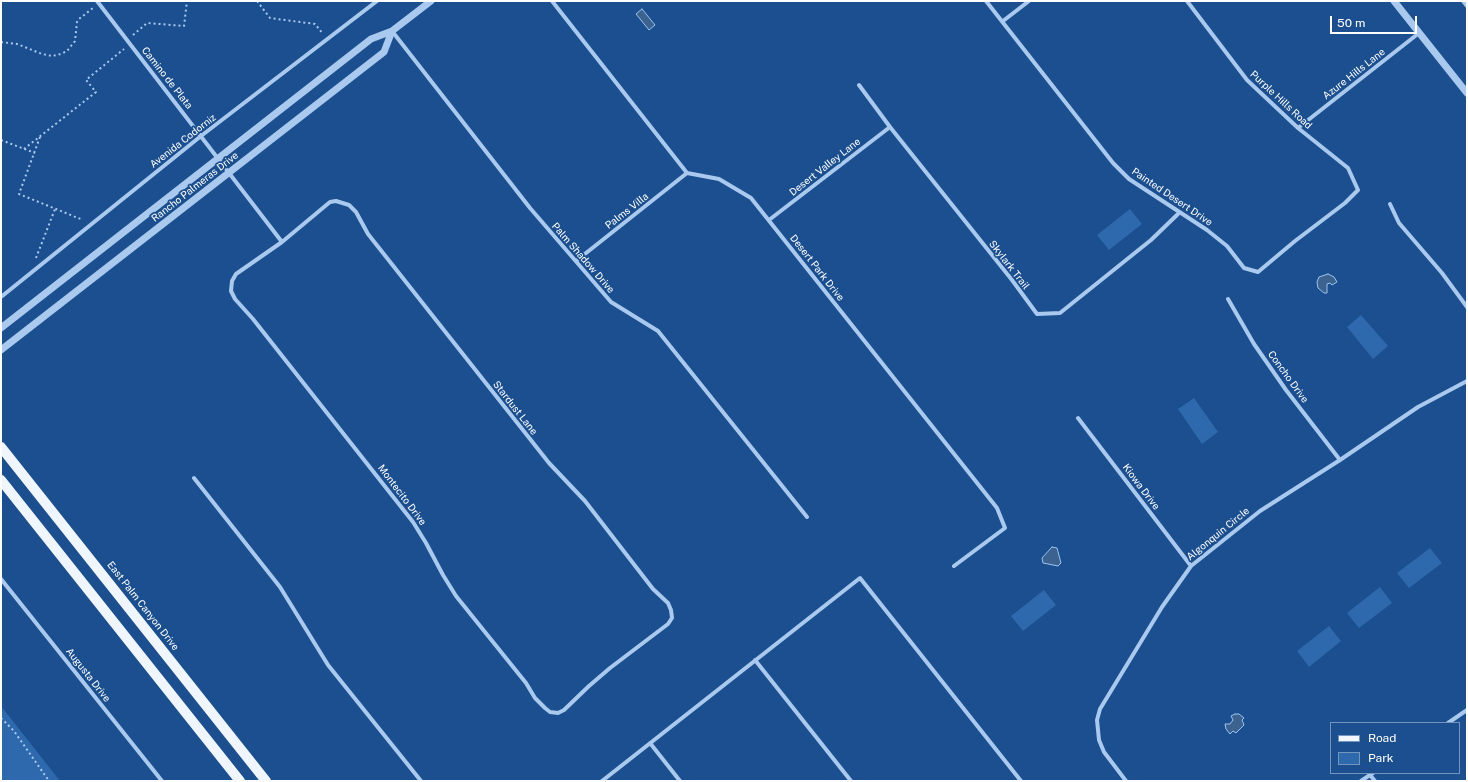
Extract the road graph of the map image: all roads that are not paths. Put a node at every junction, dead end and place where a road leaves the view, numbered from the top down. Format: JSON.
{"nodes":[{"id":1,"x":377,"y":1,"type":"edge"},
{"id":2,"x":431,"y":1,"type":"edge"},
{"id":3,"x":552,"y":1,"type":"edge"},
{"id":4,"x":986,"y":1,"type":"edge"},
{"id":5,"x":1029,"y":1,"type":"edge"},
{"id":6,"x":1187,"y":1,"type":"edge"},
{"id":7,"x":1394,"y":1,"type":"edge"},
{"id":8,"x":1463,"y":1,"type":"edge"},
{"id":9,"x":98,"y":2,"type":"edge"},
{"id":10,"x":1467,"y":6,"type":"edge"},
{"id":11,"x":1003,"y":21,"type":"junction"},
{"id":12,"x":392,"y":31,"type":"junction"},
{"id":13,"x":1419,"y":33,"type":"junction"},
{"id":14,"x":859,"y":85,"type":"dead end"},
{"id":15,"x":1467,"y":93,"type":"edge"},
{"id":16,"x":890,"y":127,"type":"junction"},
{"id":17,"x":1298,"y":128,"type":"junction"},
{"id":18,"x":201,"y":136,"type":"junction"},
{"id":19,"x":219,"y":158,"type":"junction"},
{"id":20,"x":230,"y":172,"type":"junction"},
{"id":21,"x":687,"y":174,"type":"junction"},
{"id":22,"x":1345,"y":203,"type":"joint"},
{"id":23,"x":1390,"y":204,"type":"dead end"},
{"id":24,"x":1179,"y":213,"type":"junction"},
{"id":25,"x":769,"y":220,"type":"junction"},
{"id":26,"x":282,"y":242,"type":"junction"},
{"id":27,"x":576,"y":261,"type":"junction"},
{"id":28,"x":1,"y":297,"type":"edge"},
{"id":29,"x":1228,"y":299,"type":"dead end"},
{"id":30,"x":1467,"y":307,"type":"edge"},
{"id":31,"x":1,"y":328,"type":"edge"},
{"id":32,"x":1,"y":350,"type":"edge"},
{"id":33,"x":1467,"y":381,"type":"edge"},
{"id":34,"x":1078,"y":418,"type":"dead end"},
{"id":35,"x":1,"y":447,"type":"edge"},
{"id":36,"x":1340,"y":460,"type":"junction"},
{"id":37,"x":194,"y":478,"type":"dead end"},
{"id":38,"x":1,"y":480,"type":"edge"},
{"id":39,"x":807,"y":517,"type":"dead end"},
{"id":40,"x":954,"y":566,"type":"dead end"},
{"id":41,"x":1191,"y":566,"type":"junction"},
{"id":42,"x":1,"y":579,"type":"edge"},
{"id":43,"x":755,"y":660,"type":"junction"},
{"id":44,"x":610,"y":668,"type":"joint"},
{"id":45,"x":1467,"y":710,"type":"edge"},
{"id":46,"x":1449,"y":722,"type":"edge"},
{"id":47,"x":650,"y":743,"type":"junction"},
{"id":48,"x":1372,"y":774,"type":"edge"},
{"id":49,"x":162,"y":781,"type":"edge"},
{"id":50,"x":240,"y":781,"type":"edge"},
{"id":51,"x":266,"y":781,"type":"edge"},
{"id":52,"x":420,"y":781,"type":"edge"},
{"id":53,"x":602,"y":781,"type":"edge"},
{"id":54,"x":680,"y":781,"type":"edge"},
{"id":55,"x":851,"y":781,"type":"edge"},
{"id":56,"x":1021,"y":781,"type":"edge"},
{"id":57,"x":1126,"y":781,"type":"edge"},
{"id":58,"x":1361,"y":781,"type":"edge"},
{"id":59,"x":1375,"y":781,"type":"edge"}],
"edges":[{"from":1,"to":18,"type":"street","name":"Avenida Codorniz"},
{"from":2,"to":12,"type":"street","name":"Rancho Palmeras Drive"},
{"from":3,"to":21,"type":"street"},
{"from":4,"to":11,"type":"street","name":"Painted Desert Drive"},
{"from":5,"to":11,"type":"street"},
{"from":6,"to":17,"type":"street","name":"Purple Hills Road"},
{"from":7,"to":13,"type":"street"},
{"from":8,"to":10,"type":"street"},
{"from":9,"to":18,"type":"street","name":"Camino de Plata"},
{"from":11,"to":24,"type":"street","name":"Painted Desert Drive"},
{"from":12,"to":19,"type":"street","name":"Rancho Palmeras Drive"},
{"from":12,"to":20,"type":"street","name":"Rancho Palmeras Drive"},
{"from":12,"to":27,"type":"street","name":"Palm Shadow Drive"},
{"from":13,"to":15,"type":"street"},
{"from":13,"to":17,"type":"street","name":"Azure Hills Lane"},
{"from":14,"to":16,"type":"street","name":"Skylark Trail"},
{"from":16,"to":24,"type":"street","name":"Skylark Trail"},
{"from":16,"to":25,"type":"street","name":"Desert Valley Lane"},
{"from":17,"to":22,"type":"street","name":"Purple Hills Road"},
{"from":18,"to":19,"type":"street","name":"Camino de Plata"},
{"from":18,"to":28,"type":"street","name":"Avenida Codorniz"},
{"from":19,"to":20,"type":"street","name":"Camino de Plata"},
{"from":19,"to":31,"type":"street","name":"Rancho Palmeras Drive"},
{"from":20,"to":26,"type":"street","name":"Camino de Plata"},
{"from":20,"to":32,"type":"street","name":"Rancho Palmeras Drive"},
{"from":21,"to":25,"type":"street","name":"Desert Park Drive"},
{"from":21,"to":27,"type":"street","name":"Palms Villa"},
{"from":22,"to":24,"type":"street","name":"Painted Desert Drive"},
{"from":23,"to":30,"type":"street"},
{"from":25,"to":40,"type":"street","name":"Desert Park Drive"},
{"from":26,"to":44,"type":"street","name":"Montecito Drive"},
{"from":26,"to":44,"type":"street","name":"Stardust Lane"},
{"from":27,"to":39,"type":"street","name":"Palm Shadow Drive"},
{"from":29,"to":36,"type":"street","name":"Concho Drive"},
{"from":33,"to":36,"type":"street","name":"Algonquin Circle"},
{"from":34,"to":41,"type":"street","name":"Kiowa Drive"},
{"from":35,"to":51,"type":"main road","name":"East Palm Canyon Drive"},
{"from":36,"to":41,"type":"street","name":"Algonquin Circle"},
{"from":37,"to":52,"type":"street"},
{"from":38,"to":50,"type":"main road"},
{"from":41,"to":57,"type":"street","name":"Algonquin Circle"},
{"from":42,"to":49,"type":"street","name":"Augusta Drive"},
{"from":43,"to":47,"type":"street"},
{"from":43,"to":55,"type":"street"},
{"from":43,"to":56,"type":"street"},
{"from":45,"to":46,"type":"street"},
{"from":47,"to":53,"type":"street"},
{"from":47,"to":54,"type":"street"},
{"from":48,"to":58,"type":"street"},
{"from":48,"to":59,"type":"street"}]}
